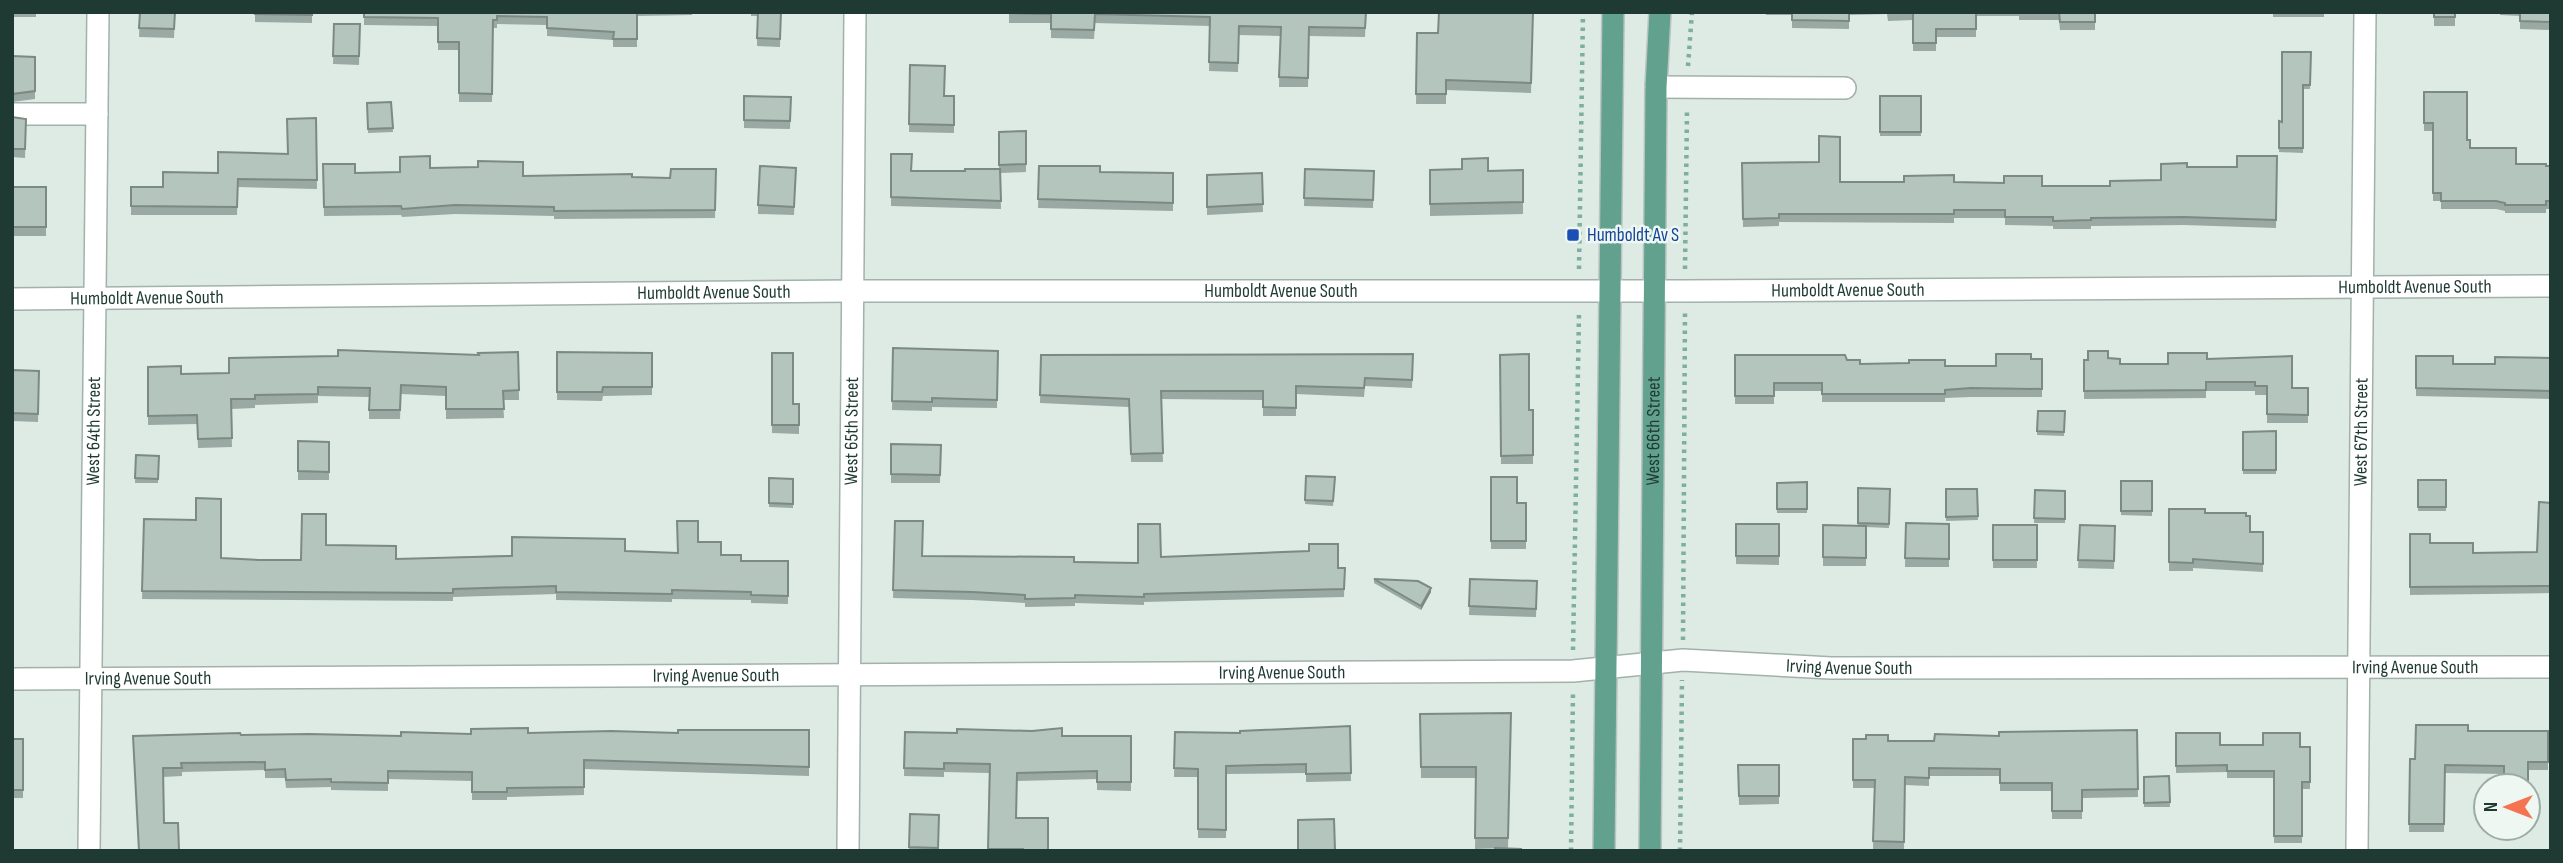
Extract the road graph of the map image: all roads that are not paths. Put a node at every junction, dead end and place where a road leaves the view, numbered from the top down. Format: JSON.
{"nodes":[{"id":1,"x":98,"y":12,"type":"edge"},
{"id":2,"x":855,"y":12,"type":"edge"},
{"id":3,"x":1613,"y":12,"type":"edge"},
{"id":4,"x":1660,"y":12,"type":"edge"},
{"id":5,"x":2365,"y":12,"type":"edge"},
{"id":6,"x":1656,"y":88,"type":"junction"},
{"id":7,"x":1845,"y":88,"type":"dead end"},
{"id":8,"x":12,"y":114,"type":"edge"},
{"id":9,"x":97,"y":114,"type":"junction"},
{"id":10,"x":2363,"y":286,"type":"junction"},
{"id":11,"x":2551,"y":286,"type":"edge"},
{"id":12,"x":1610,"y":290,"type":"junction"},
{"id":13,"x":853,"y":291,"type":"junction"},
{"id":14,"x":1655,"y":291,"type":"junction"},
{"id":15,"x":12,"y":299,"type":"edge"},
{"id":16,"x":95,"y":299,"type":"junction"},
{"id":17,"x":1652,"y":663,"type":"junction"},
{"id":18,"x":1605,"y":667,"type":"junction"},
{"id":19,"x":2551,"y":667,"type":"edge"},
{"id":20,"x":2359,"y":668,"type":"junction"},
{"id":21,"x":849,"y":675,"type":"junction"},
{"id":22,"x":12,"y":679,"type":"edge"},
{"id":23,"x":91,"y":679,"type":"junction"},
{"id":24,"x":2357,"y":850,"type":"edge"},
{"id":25,"x":89,"y":851,"type":"edge"},
{"id":26,"x":848,"y":851,"type":"edge"},
{"id":27,"x":1604,"y":851,"type":"edge"},
{"id":28,"x":1650,"y":851,"type":"edge"}],
"edges":[{"from":1,"to":9,"type":"street","name":"West 64th Street"},
{"from":2,"to":13,"type":"street","name":"West 65th Street"},
{"from":3,"to":12,"type":"main road"},
{"from":4,"to":6,"type":"main road","name":"West 66th Street"},
{"from":5,"to":10,"type":"street","name":"West 67th Street"},
{"from":6,"to":7,"type":"street"},
{"from":6,"to":14,"type":"main road","name":"West 66th Street"},
{"from":8,"to":9,"type":"street"},
{"from":9,"to":16,"type":"street","name":"West 64th Street"},
{"from":10,"to":11,"type":"street","name":"Humboldt Avenue South"},
{"from":10,"to":14,"type":"street","name":"Humboldt Avenue South"},
{"from":10,"to":20,"type":"street","name":"West 67th Street"},
{"from":12,"to":13,"type":"street","name":"Humboldt Avenue South"},
{"from":12,"to":14,"type":"street","name":"Humboldt Avenue South"},
{"from":12,"to":18,"type":"main road"},
{"from":13,"to":16,"type":"street","name":"Humboldt Avenue South"},
{"from":13,"to":21,"type":"street","name":"West 65th Street"},
{"from":14,"to":17,"type":"main road","name":"West 66th Street"},
{"from":15,"to":16,"type":"street","name":"Humboldt Avenue South"},
{"from":16,"to":23,"type":"street","name":"West 64th Street"},
{"from":17,"to":18,"type":"street","name":"Irving Avenue South"},
{"from":17,"to":20,"type":"street","name":"Irving Avenue South"},
{"from":17,"to":28,"type":"main road","name":"West 66th Street"},
{"from":18,"to":21,"type":"street","name":"Irving Avenue South"},
{"from":18,"to":27,"type":"main road"},
{"from":19,"to":20,"type":"street","name":"Irving Avenue South"},
{"from":20,"to":24,"type":"street","name":"West 67th Street"},
{"from":21,"to":23,"type":"street","name":"Irving Avenue South"},
{"from":21,"to":26,"type":"street","name":"West 65th Street"},
{"from":22,"to":23,"type":"street","name":"Irving Avenue South"},
{"from":23,"to":25,"type":"street","name":"West 64th Street"}]}
